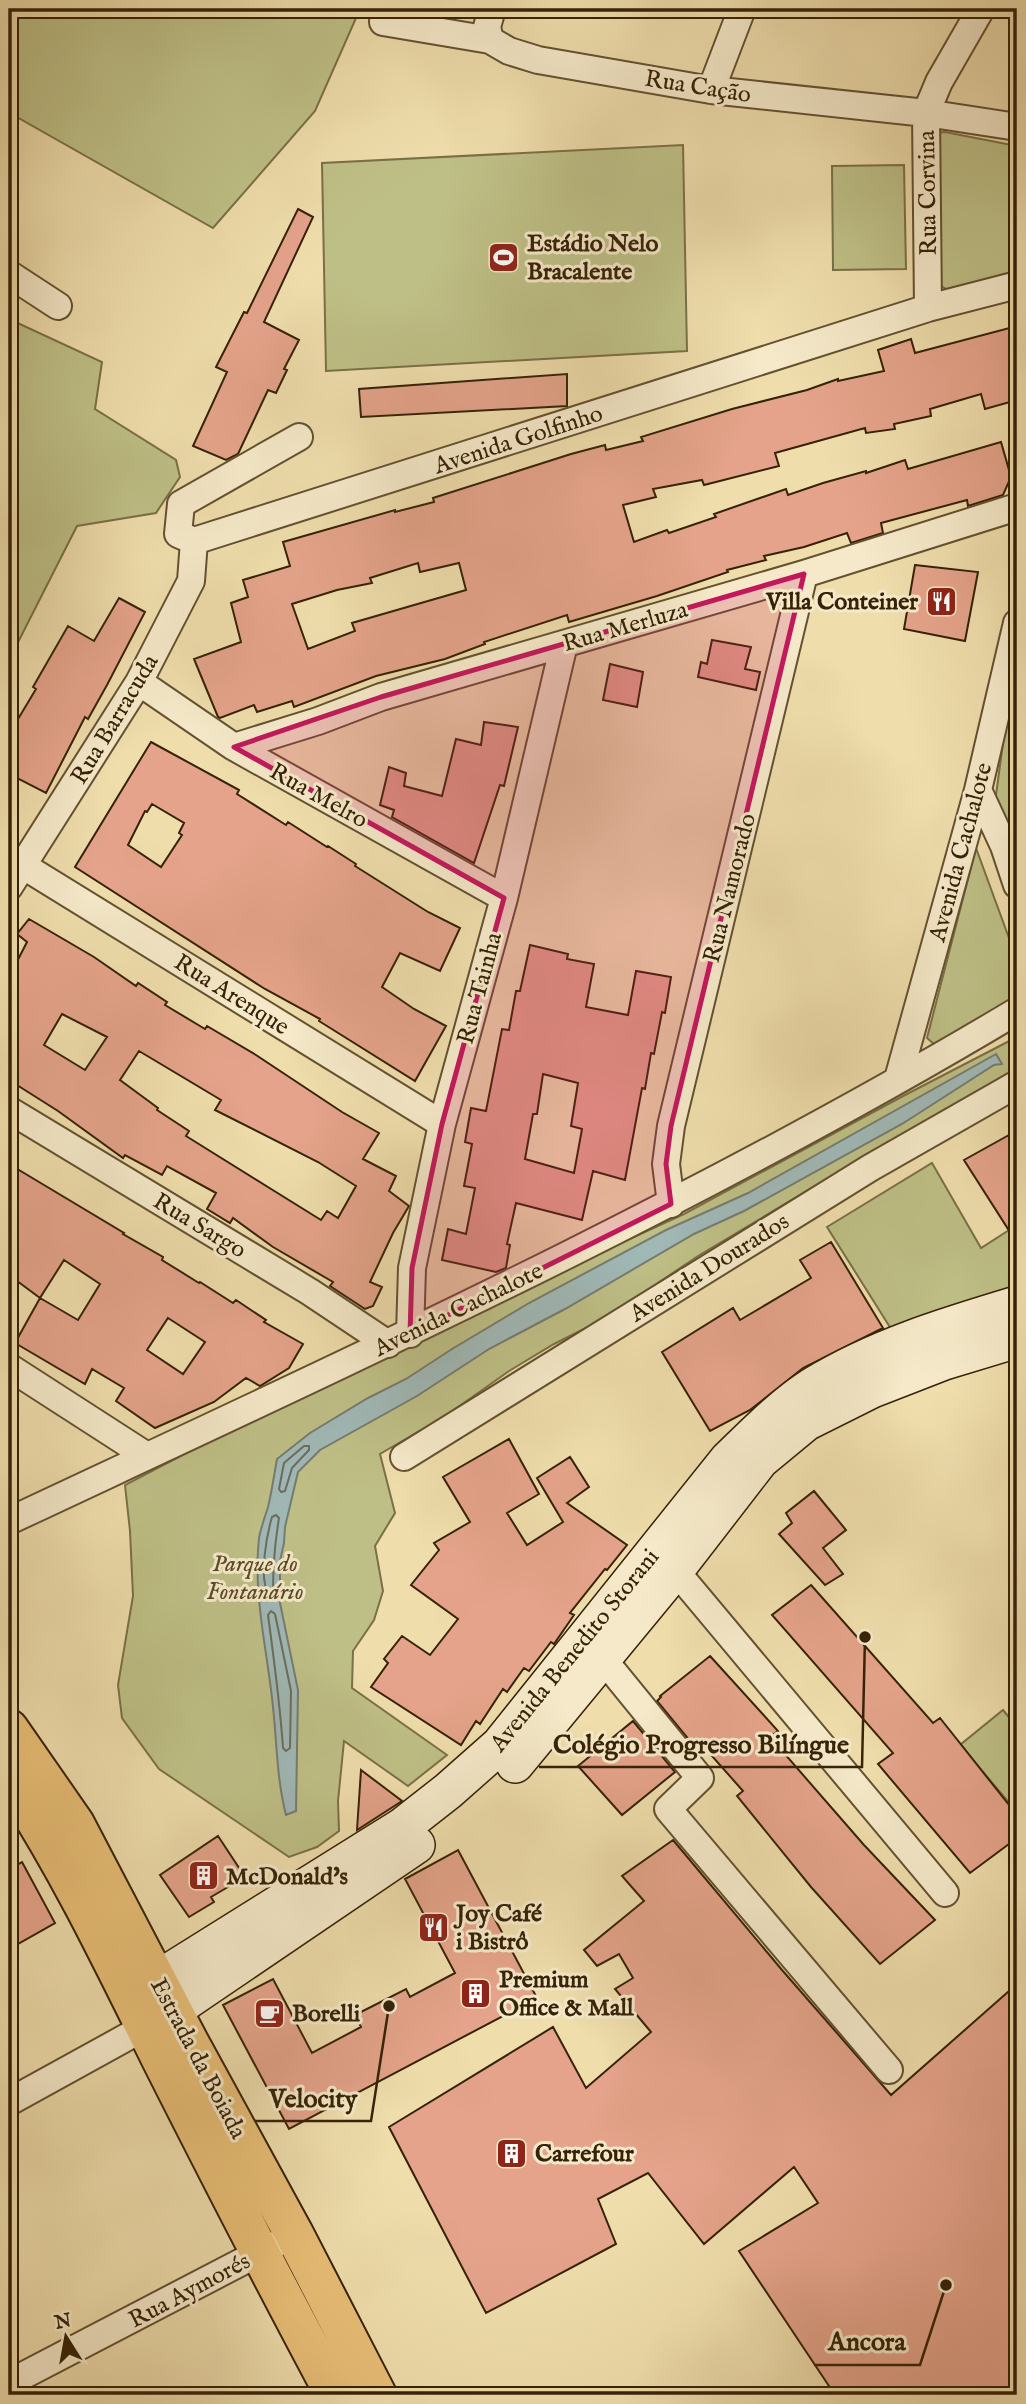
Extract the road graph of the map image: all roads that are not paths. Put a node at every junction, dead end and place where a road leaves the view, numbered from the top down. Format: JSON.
{"nodes":[{"id":1,"x":492,"y":9,"type":"edge"},
{"id":2,"x":742,"y":9,"type":"edge"},
{"id":3,"x":981,"y":9,"type":"edge"},
{"id":4,"x":383,"y":22,"type":"dead end"},
{"id":5,"x":490,"y":40,"type":"junction"},
{"id":6,"x":711,"y":90,"type":"junction"},
{"id":7,"x":926,"y":113,"type":"junction"},
{"id":8,"x":1017,"y":127,"type":"edge"},
{"id":9,"x":9,"y":274,"type":"edge"},
{"id":10,"x":1017,"y":285,"type":"edge"},
{"id":11,"x":58,"y":306,"type":"dead end"},
{"id":12,"x":928,"y":308,"type":"junction"},
{"id":13,"x":299,"y":437,"type":"dead end"},
{"id":14,"x":1017,"y":507,"type":"edge"},
{"id":15,"x":194,"y":541,"type":"junction"},
{"id":16,"x":804,"y":573,"type":"junction"},
{"id":17,"x":1017,"y":622,"type":"edge"},
{"id":18,"x":564,"y":644,"type":"junction"},
{"id":19,"x":139,"y":682,"type":"junction"},
{"id":20,"x":234,"y":747,"type":"junction"},
{"id":21,"x":978,"y":790,"type":"junction"},
{"id":22,"x":22,"y":865,"type":"junction"},
{"id":23,"x":1017,"y":886,"type":"edge"},
{"id":24,"x":9,"y":887,"type":"edge"},
{"id":25,"x":504,"y":898,"type":"junction"},
{"id":26,"x":1017,"y":1011,"type":"edge"},
{"id":27,"x":898,"y":1079,"type":"junction"},
{"id":28,"x":1017,"y":1084,"type":"edge"},
{"id":29,"x":9,"y":1110,"type":"edge"},
{"id":30,"x":442,"y":1124,"type":"junction"},
{"id":31,"x":671,"y":1204,"type":"junction"},
{"id":32,"x":1017,"y":1305,"type":"edge"},
{"id":33,"x":399,"y":1339,"type":"junction"},
{"id":34,"x":1017,"y":1339,"type":"edge"},
{"id":35,"x":9,"y":1367,"type":"edge"},
{"id":36,"x":147,"y":1456,"type":"junction"},
{"id":37,"x":404,"y":1457,"type":"dead end"},
{"id":38,"x":9,"y":1521,"type":"edge"},
{"id":39,"x":675,"y":1570,"type":"junction"},
{"id":40,"x":603,"y":1659,"type":"junction"},
{"id":41,"x":9,"y":1729,"type":"edge"},
{"id":42,"x":9,"y":1778,"type":"edge"},
{"id":43,"x":945,"y":1893,"type":"dead end"},
{"id":44,"x":151,"y":2002,"type":"junction"},
{"id":45,"x":889,"y":2070,"type":"dead end"},
{"id":46,"x":9,"y":2102,"type":"edge"},
{"id":47,"x":294,"y":2234,"type":"junction"},
{"id":48,"x":259,"y":2253,"type":"junction"},
{"id":49,"x":9,"y":2383,"type":"edge"},
{"id":50,"x":335,"y":2395,"type":"edge"},
{"id":51,"x":377,"y":2395,"type":"edge"}],
"edges":[{"from":1,"to":5,"type":"street"},
{"from":2,"to":6,"type":"street"},
{"from":3,"to":7,"type":"street","name":"Rua Corvina"},
{"from":4,"to":5,"type":"street","name":"Rua Cação"},
{"from":5,"to":6,"type":"street","name":"Rua Cação"},
{"from":6,"to":7,"type":"street","name":"Rua Cação"},
{"from":7,"to":8,"type":"street","name":"Rua Cação"},
{"from":7,"to":12,"type":"street","name":"Rua Corvina"},
{"from":9,"to":11,"type":"street"},
{"from":10,"to":12,"type":"street","name":"Avenida Golfinho"},
{"from":12,"to":15,"type":"street","name":"Avenida Golfinho"},
{"from":13,"to":15,"type":"street"},
{"from":14,"to":16,"type":"street","name":"Rua Merluza"},
{"from":15,"to":19,"type":"street","name":"Rua Barracuda"},
{"from":16,"to":18,"type":"street","name":"Rua Merluza"},
{"from":16,"to":31,"type":"street","name":"Rua Namorado"},
{"from":17,"to":21,"type":"street","name":"Avenida Cachalote"},
{"from":18,"to":20,"type":"street","name":"Rua Merluza"},
{"from":18,"to":25,"type":"street","name":"Rua Tainha"},
{"from":19,"to":20,"type":"street","name":"Rua Melro"},
{"from":19,"to":22,"type":"street","name":"Rua Barracuda"},
{"from":20,"to":25,"type":"street","name":"Rua Melro"},
{"from":21,"to":23,"type":"street"},
{"from":21,"to":27,"type":"street","name":"Avenida Cachalote"},
{"from":22,"to":24,"type":"street","name":"Rua Barracuda"},
{"from":22,"to":30,"type":"street","name":"Rua Arenque"},
{"from":25,"to":30,"type":"street","name":"Rua Tainha"},
{"from":26,"to":27,"type":"street","name":"Avenida Cachalote"},
{"from":27,"to":31,"type":"street","name":"Avenida Cachalote"},
{"from":28,"to":37,"type":"street","name":"Avenida Dourados"},
{"from":29,"to":33,"type":"street","name":"Rua Sargo"},
{"from":30,"to":33,"type":"street","name":"Rua Tainha"},
{"from":31,"to":33,"type":"street","name":"Avenida Cachalote"},
{"from":32,"to":44,"type":"main road","name":"Avenida Benedito Storani"},
{"from":33,"to":36,"type":"street","name":"Avenida Cachalote"},
{"from":34,"to":39,"type":"main road","name":"Avenida Benedito Storani"},
{"from":35,"to":36,"type":"street"},
{"from":36,"to":38,"type":"street","name":"Avenida Cachalote"},
{"from":39,"to":40,"type":"main road","name":"Avenida Benedito Storani"},
{"from":39,"to":43,"type":"street"},
{"from":40,"to":44,"type":"main road","name":"Avenida Benedito Storani"},
{"from":40,"to":45,"type":"street"},
{"from":41,"to":44,"type":"main road","name":"Estrada da Boiada"},
{"from":42,"to":44,"type":"main road","name":"Estrada da Boiada"},
{"from":44,"to":46,"type":"street"},
{"from":44,"to":47,"type":"main road","name":"Estrada da Boiada"},
{"from":44,"to":48,"type":"main road","name":"Estrada da Boiada"},
{"from":47,"to":48,"type":"street","name":"Rua Aymorés"},
{"from":47,"to":51,"type":"main road","name":"Estrada da Boiada"},
{"from":48,"to":49,"type":"street","name":"Rua Aymorés"},
{"from":48,"to":50,"type":"main road","name":"Estrada da Boiada"}]}
